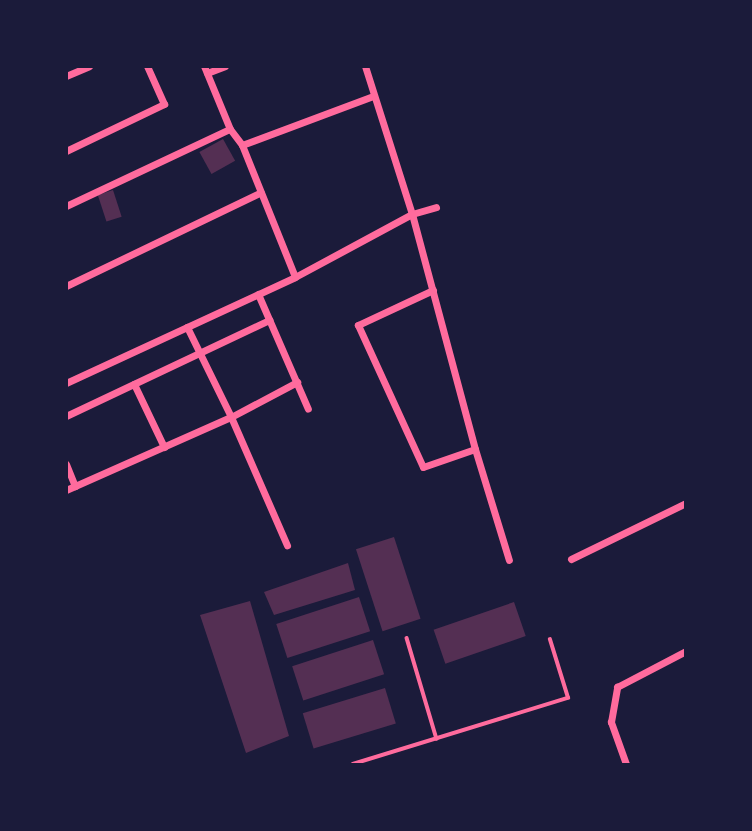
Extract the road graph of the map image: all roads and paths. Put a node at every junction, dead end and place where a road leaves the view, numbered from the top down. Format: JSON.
{"nodes":[{"id":1,"x":89,"y":66,"type":"edge"},
{"id":2,"x":147,"y":66,"type":"edge"},
{"id":3,"x":225,"y":66,"type":"edge"},
{"id":4,"x":365,"y":66,"type":"edge"},
{"id":5,"x":205,"y":70,"type":"edge"},
{"id":6,"x":66,"y":76,"type":"edge"},
{"id":7,"x":373,"y":96,"type":"junction"},
{"id":8,"x":230,"y":129,"type":"junction"},
{"id":9,"x":242,"y":145,"type":"junction"},
{"id":10,"x":66,"y":151,"type":"edge"},
{"id":11,"x":261,"y":192,"type":"junction"},
{"id":12,"x":66,"y":206,"type":"edge"},
{"id":13,"x":436,"y":207,"type":"dead end"},
{"id":14,"x":412,"y":214,"type":"junction"},
{"id":15,"x":295,"y":277,"type":"junction"},
{"id":16,"x":66,"y":286,"type":"edge"},
{"id":17,"x":433,"y":290,"type":"junction"},
{"id":18,"x":258,"y":294,"type":"junction"},
{"id":19,"x":269,"y":320,"type":"junction"},
{"id":20,"x":187,"y":327,"type":"junction"},
{"id":21,"x":200,"y":353,"type":"junction"},
{"id":22,"x":297,"y":382,"type":"junction"},
{"id":23,"x":66,"y":383,"type":"edge"},
{"id":24,"x":134,"y":384,"type":"junction"},
{"id":25,"x":307,"y":409,"type":"dead end"},
{"id":26,"x":66,"y":416,"type":"edge"},
{"id":27,"x":231,"y":417,"type":"junction"},
{"id":28,"x":164,"y":447,"type":"junction"},
{"id":29,"x":475,"y":449,"type":"junction"},
{"id":30,"x":66,"y":464,"type":"edge"},
{"id":31,"x":75,"y":486,"type":"junction"},
{"id":32,"x":66,"y":490,"type":"edge"},
{"id":33,"x":685,"y":503,"type":"edge"},
{"id":34,"x":287,"y":545,"type":"dead end"},
{"id":35,"x":571,"y":559,"type":"dead end"},
{"id":36,"x":509,"y":560,"type":"dead end"},
{"id":37,"x":407,"y":638,"type":"dead end"},
{"id":38,"x":550,"y":640,"type":"dead end"},
{"id":39,"x":685,"y":651,"type":"edge"},
{"id":40,"x":437,"y":739,"type":"junction"},
{"id":41,"x":353,"y":765,"type":"edge"},
{"id":42,"x":626,"y":765,"type":"edge"}],
"edges":[{"from":1,"to":6,"type":"street"},
{"from":2,"to":10,"type":"street"},
{"from":3,"to":5,"type":"street"},
{"from":4,"to":7,"type":"street"},
{"from":5,"to":8,"type":"street"},
{"from":7,"to":9,"type":"street"},
{"from":7,"to":14,"type":"street"},
{"from":8,"to":9,"type":"street"},
{"from":8,"to":12,"type":"street"},
{"from":9,"to":11,"type":"street"},
{"from":11,"to":15,"type":"street"},
{"from":11,"to":16,"type":"street"},
{"from":13,"to":14,"type":"street"},
{"from":14,"to":15,"type":"street"},
{"from":14,"to":17,"type":"street"},
{"from":15,"to":18,"type":"street"},
{"from":17,"to":29,"type":"street"},
{"from":17,"to":29,"type":"street"},
{"from":18,"to":19,"type":"street"},
{"from":18,"to":20,"type":"street"},
{"from":19,"to":21,"type":"street"},
{"from":19,"to":22,"type":"street"},
{"from":20,"to":21,"type":"street"},
{"from":20,"to":23,"type":"street"},
{"from":21,"to":24,"type":"street"},
{"from":21,"to":27,"type":"street"},
{"from":22,"to":25,"type":"street"},
{"from":22,"to":27,"type":"street"},
{"from":24,"to":26,"type":"street"},
{"from":24,"to":28,"type":"street"},
{"from":27,"to":28,"type":"street"},
{"from":27,"to":34,"type":"street"},
{"from":28,"to":31,"type":"street"},
{"from":29,"to":36,"type":"street"},
{"from":30,"to":31,"type":"street"},
{"from":31,"to":32,"type":"street"},
{"from":33,"to":35,"type":"street"},
{"from":37,"to":40,"type":"lane"},
{"from":38,"to":40,"type":"lane"},
{"from":39,"to":42,"type":"street"},
{"from":40,"to":41,"type":"lane"}]}
